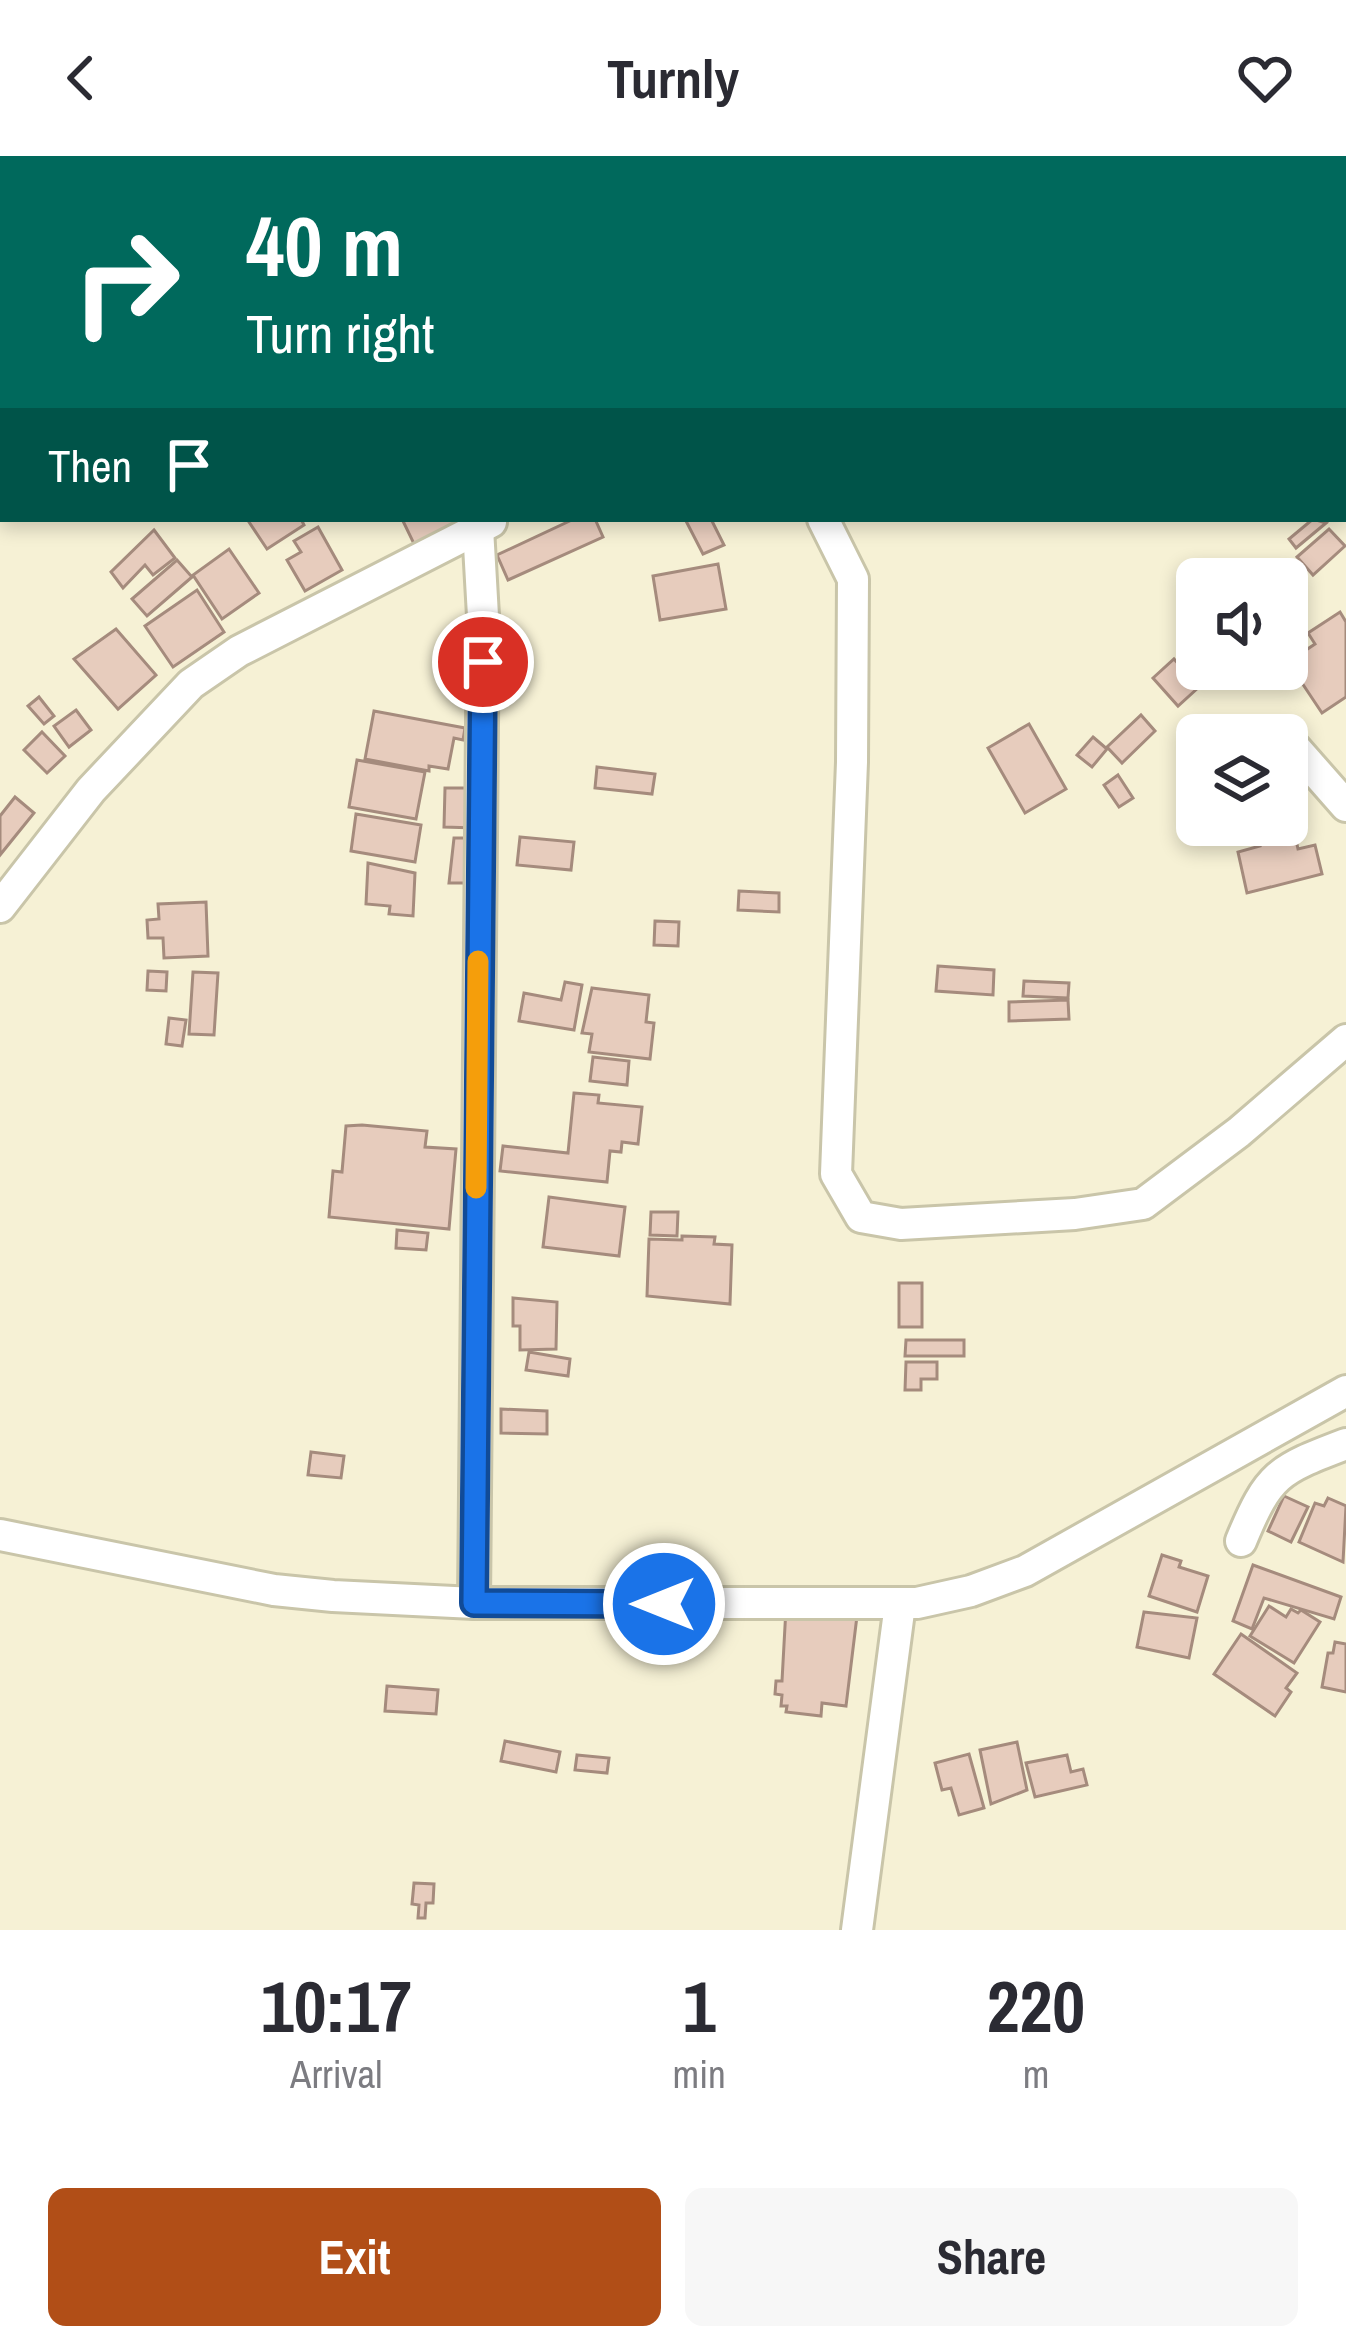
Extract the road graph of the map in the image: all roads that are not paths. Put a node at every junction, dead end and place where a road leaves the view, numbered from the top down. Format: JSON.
{"nodes":[{"id":1,"x":825,"y":522,"type":"edge"},
{"id":2,"x":487,"y":524,"type":"edge"},
{"id":3,"x":1308,"y":763,"type":"edge"},
{"id":4,"x":1346,"y":806,"type":"edge"},
{"id":5,"x":0,"y":907,"type":"edge"},
{"id":6,"x":1346,"y":1040,"type":"edge"},
{"id":7,"x":1346,"y":1390,"type":"edge"},
{"id":8,"x":1346,"y":1444,"type":"edge"},
{"id":9,"x":0,"y":1535,"type":"edge"},
{"id":10,"x":1241,"y":1541,"type":"dead end"},
{"id":11,"x":474,"y":1603,"type":"junction"},
{"id":12,"x":900,"y":1604,"type":"junction"},
{"id":13,"x":857,"y":1930,"type":"edge"}],
"edges":[{"from":1,"to":6,"type":"street"},
{"from":2,"to":5,"type":"street"},
{"from":2,"to":11,"type":"street"},
{"from":3,"to":4,"type":"street"},
{"from":7,"to":12,"type":"street"},
{"from":8,"to":10,"type":"street"},
{"from":9,"to":11,"type":"street"},
{"from":11,"to":12,"type":"street"},
{"from":12,"to":13,"type":"street"}]}
